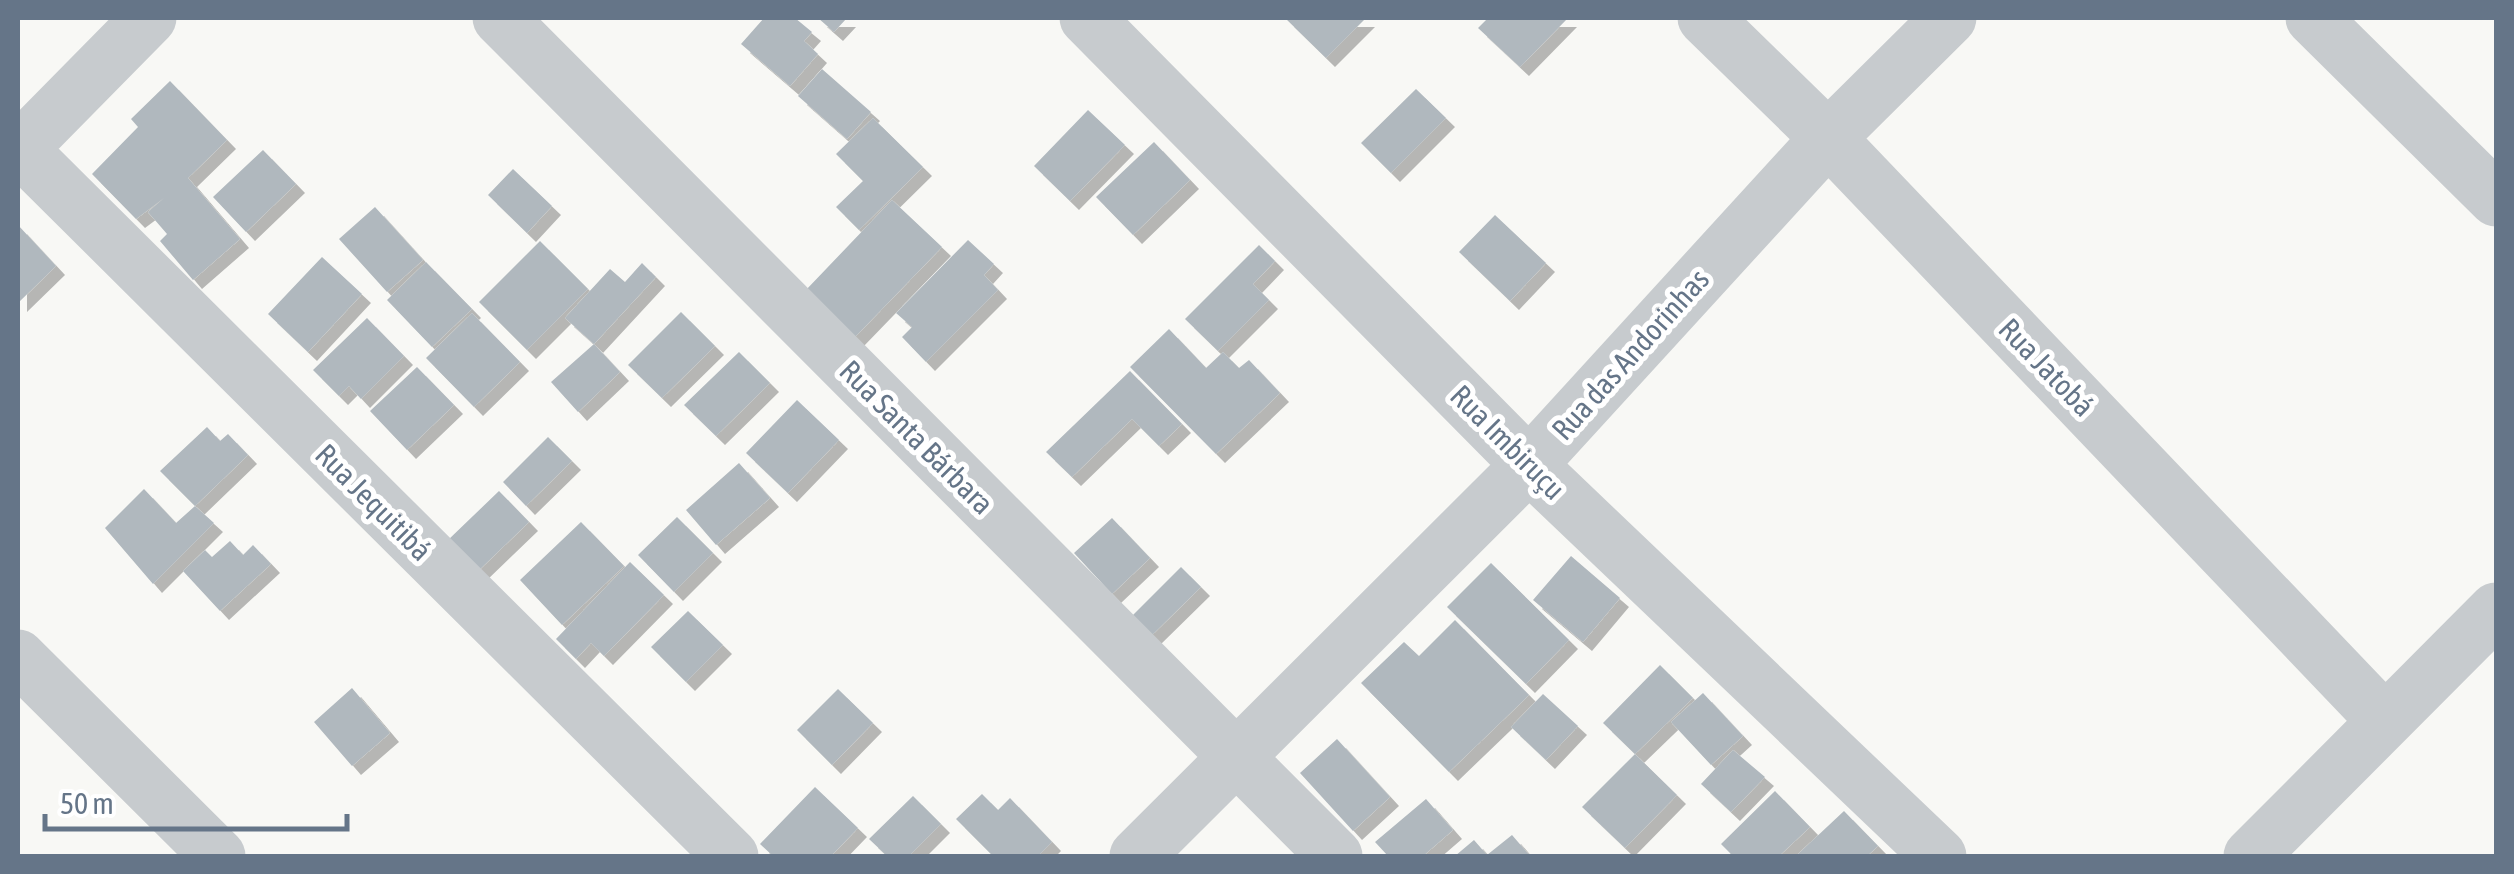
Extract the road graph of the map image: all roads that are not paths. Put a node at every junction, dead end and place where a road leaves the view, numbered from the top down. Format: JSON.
{"nodes":[{"id":1,"x":149,"y":18,"type":"edge"},
{"id":2,"x":500,"y":18,"type":"edge"},
{"id":3,"x":1086,"y":18,"type":"edge"},
{"id":4,"x":1705,"y":18,"type":"edge"},
{"id":5,"x":1949,"y":18,"type":"edge"},
{"id":6,"x":2313,"y":18,"type":"edge"},
{"id":7,"x":1828,"y":138,"type":"junction"},
{"id":8,"x":18,"y":149,"type":"edge"},
{"id":9,"x":2496,"y":199,"type":"edge"},
{"id":10,"x":1529,"y":465,"type":"junction"},
{"id":11,"x":2496,"y":610,"type":"edge"},
{"id":12,"x":18,"y":657,"type":"edge"},
{"id":13,"x":2384,"y":720,"type":"junction"},
{"id":14,"x":1236,"y":757,"type":"junction"},
{"id":15,"x":218,"y":856,"type":"edge"},
{"id":16,"x":732,"y":856,"type":"edge"},
{"id":17,"x":1138,"y":856,"type":"edge"},
{"id":18,"x":1335,"y":856,"type":"edge"},
{"id":19,"x":1938,"y":856,"type":"edge"},
{"id":20,"x":2251,"y":856,"type":"edge"}],
"edges":[{"from":1,"to":8,"type":"street"},
{"from":2,"to":14,"type":"street","name":"Rua Santa Bárbara"},
{"from":3,"to":10,"type":"street","name":"Rua Imbiruçu"},
{"from":4,"to":7,"type":"street","name":"Rua Jatobá"},
{"from":5,"to":7,"type":"street","name":"Rua das Andorinhas"},
{"from":6,"to":9,"type":"street"},
{"from":7,"to":10,"type":"street","name":"Rua das Andorinhas"},
{"from":7,"to":13,"type":"street","name":"Rua Jatobá"},
{"from":8,"to":16,"type":"street","name":"Rua Jequitibá"},
{"from":10,"to":14,"type":"street","name":"Rua das Andorinhas"},
{"from":10,"to":19,"type":"street","name":"Rua Imbiruçu"},
{"from":11,"to":13,"type":"street"},
{"from":12,"to":15,"type":"street"},
{"from":13,"to":20,"type":"street"},
{"from":14,"to":17,"type":"street","name":"Rua das Andorinhas"},
{"from":14,"to":18,"type":"street","name":"Rua Santa Bárbara"}]}
